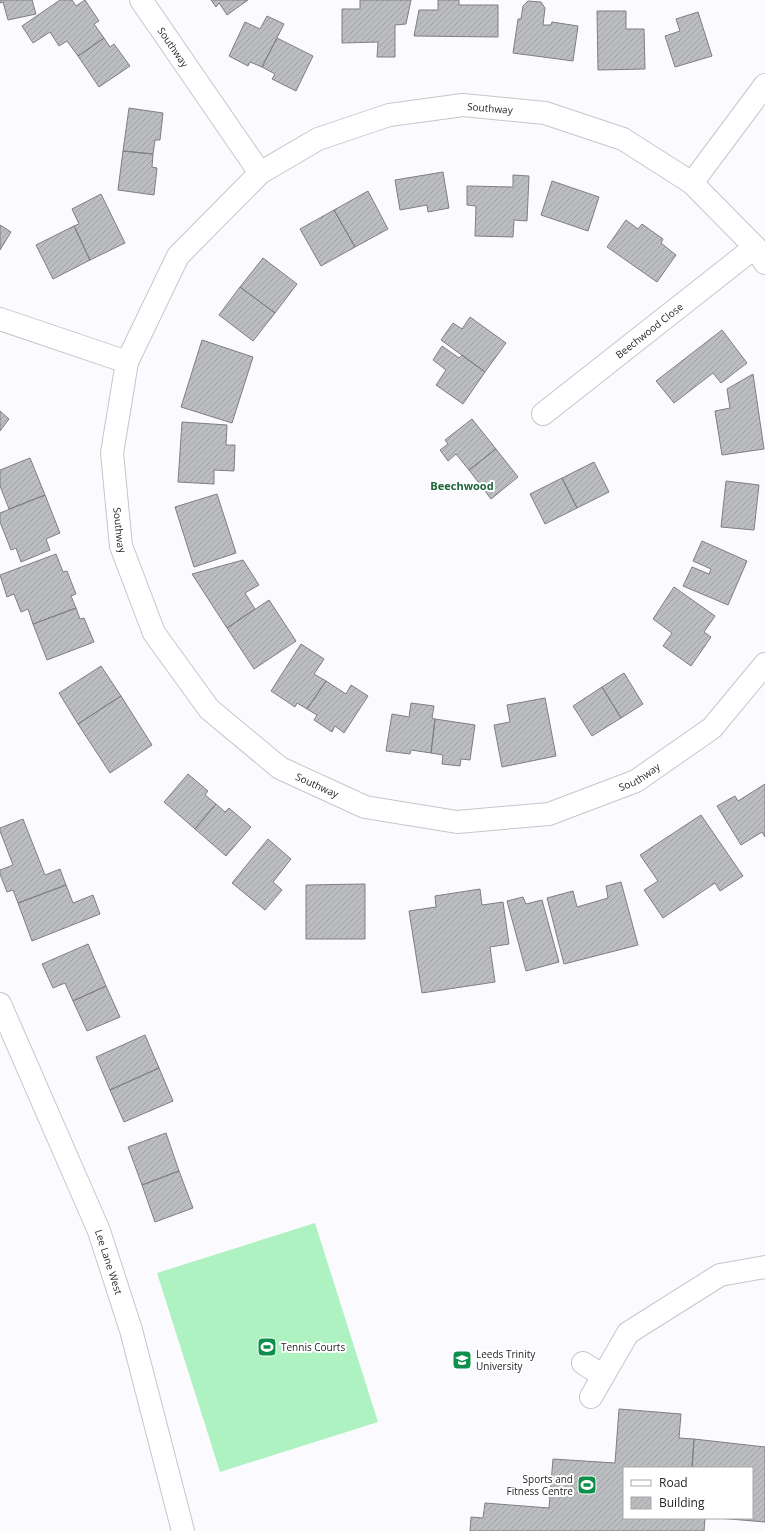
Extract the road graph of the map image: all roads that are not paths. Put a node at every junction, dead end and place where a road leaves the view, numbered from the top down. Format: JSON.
{"nodes":[{"id":1,"x":141,"y":0,"type":"edge"},
{"id":2,"x":765,"y":85,"type":"edge"},
{"id":3,"x":260,"y":173,"type":"junction"},
{"id":4,"x":692,"y":183,"type":"junction"},
{"id":5,"x":760,"y":255,"type":"edge"},
{"id":6,"x":0,"y":319,"type":"edge"},
{"id":7,"x":127,"y":362,"type":"junction"},
{"id":8,"x":543,"y":414,"type":"dead end"},
{"id":9,"x":765,"y":664,"type":"edge"},
{"id":10,"x":0,"y":1004,"type":"edge"},
{"id":11,"x":765,"y":1267,"type":"edge"},
{"id":12,"x":583,"y":1363,"type":"dead end"},
{"id":13,"x":603,"y":1376,"type":"junction"},
{"id":14,"x":590,"y":1397,"type":"dead end"},
{"id":15,"x":183,"y":1531,"type":"edge"}],
"edges":[{"from":1,"to":3,"type":"street","name":"Southway"},
{"from":2,"to":4,"type":"street"},
{"from":3,"to":4,"type":"street","name":"Southway"},
{"from":3,"to":7,"type":"street","name":"Southway"},
{"from":4,"to":5,"type":"street","name":"Southway"},
{"from":5,"to":8,"type":"street","name":"Beechwood Close"},
{"from":6,"to":7,"type":"street"},
{"from":7,"to":9,"type":"street","name":"Southway"},
{"from":10,"to":15,"type":"street","name":"Lee Lane West"},
{"from":11,"to":13,"type":"street"},
{"from":12,"to":13,"type":"street"},
{"from":13,"to":14,"type":"street"}]}
